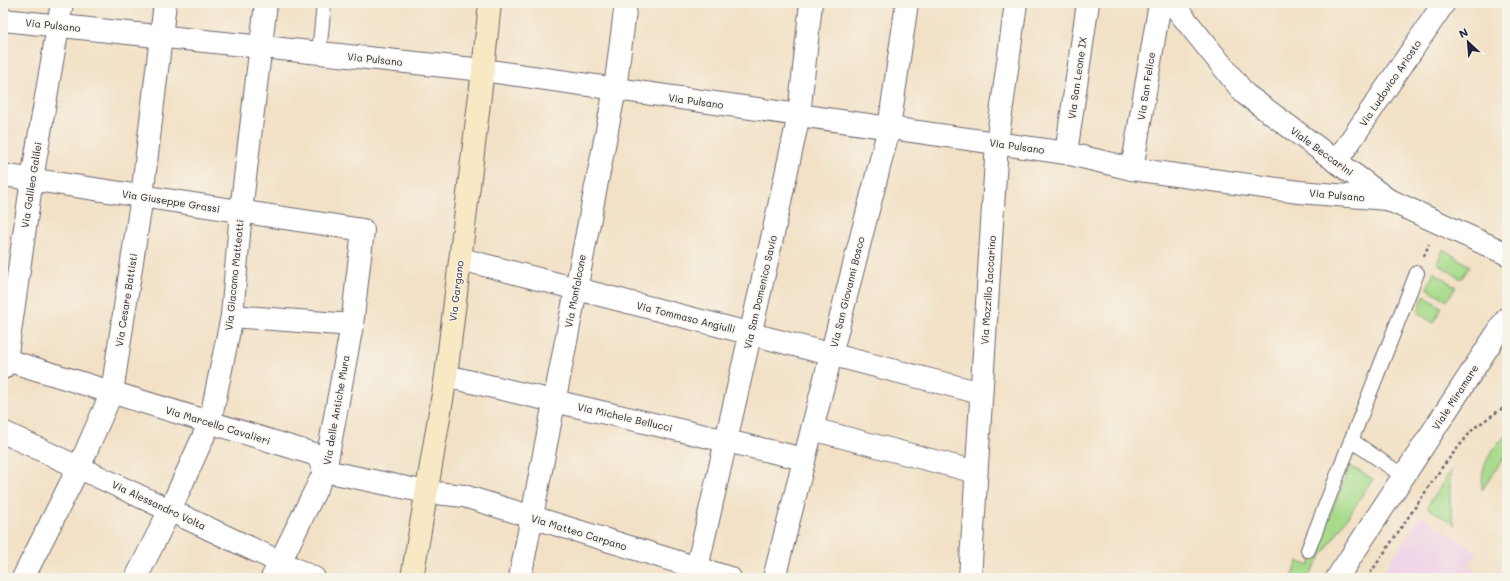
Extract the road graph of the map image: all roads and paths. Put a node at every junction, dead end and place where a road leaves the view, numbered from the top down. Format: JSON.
{"nodes":[{"id":1,"x":62,"y":3,"type":"edge"},
{"id":2,"x":165,"y":3,"type":"edge"},
{"id":3,"x":266,"y":3,"type":"edge"},
{"id":4,"x":324,"y":3,"type":"edge"},
{"id":5,"x":490,"y":3,"type":"edge"},
{"id":6,"x":626,"y":3,"type":"edge"},
{"id":7,"x":811,"y":3,"type":"edge"},
{"id":8,"x":907,"y":3,"type":"edge"},
{"id":9,"x":1016,"y":3,"type":"edge"},
{"id":10,"x":1088,"y":3,"type":"edge"},
{"id":11,"x":1160,"y":3,"type":"edge"},
{"id":12,"x":1444,"y":3,"type":"edge"},
{"id":13,"x":1184,"y":8,"type":"edge"},
{"id":14,"x":3,"y":20,"type":"edge"},
{"id":15,"x":58,"y":26,"type":"junction"},
{"id":16,"x":161,"y":37,"type":"junction"},
{"id":17,"x":262,"y":47,"type":"junction"},
{"id":18,"x":319,"y":53,"type":"junction"},
{"id":19,"x":483,"y":70,"type":"junction"},
{"id":20,"x":615,"y":89,"type":"junction"},
{"id":21,"x":799,"y":115,"type":"junction"},
{"id":22,"x":888,"y":128,"type":"junction"},
{"id":23,"x":997,"y":143,"type":"junction"},
{"id":24,"x":1066,"y":153,"type":"junction"},
{"id":25,"x":1336,"y":162,"type":"junction"},
{"id":26,"x":1132,"y":169,"type":"junction"},
{"id":27,"x":3,"y":175,"type":"edge"},
{"id":28,"x":32,"y":179,"type":"junction"},
{"id":29,"x":142,"y":196,"type":"junction"},
{"id":30,"x":1387,"y":199,"type":"junction"},
{"id":31,"x":241,"y":211,"type":"junction"},
{"id":32,"x":1437,"y":222,"type":"junction"},
{"id":33,"x":363,"y":230,"type":"joint"},
{"id":34,"x":1507,"y":254,"type":"edge"},
{"id":35,"x":461,"y":260,"type":"junction"},
{"id":36,"x":1417,"y":273,"type":"joint"},
{"id":37,"x":576,"y":289,"type":"junction"},
{"id":38,"x":232,"y":316,"type":"junction"},
{"id":39,"x":1507,"y":318,"type":"edge"},
{"id":40,"x":352,"y":325,"type":"junction"},
{"id":41,"x":750,"y":334,"type":"junction"},
{"id":42,"x":831,"y":354,"type":"junction"},
{"id":43,"x":4,"y":363,"type":"edge"},
{"id":44,"x":446,"y":376,"type":"junction"},
{"id":45,"x":112,"y":392,"type":"junction"},
{"id":46,"x":981,"y":393,"type":"junction"},
{"id":47,"x":554,"y":401,"type":"junction"},
{"id":48,"x":1507,"y":404,"type":"edge"},
{"id":49,"x":210,"y":422,"type":"junction"},
{"id":50,"x":812,"y":429,"type":"junction"},
{"id":51,"x":3,"y":432,"type":"edge"},
{"id":52,"x":1351,"y":440,"type":"junction"},
{"id":53,"x":726,"y":441,"type":"junction"},
{"id":54,"x":804,"y":459,"type":"junction"},
{"id":55,"x":79,"y":468,"type":"junction"},
{"id":56,"x":325,"y":471,"type":"junction"},
{"id":57,"x":976,"y":472,"type":"junction"},
{"id":58,"x":1403,"y":476,"type":"junction"},
{"id":59,"x":426,"y":492,"type":"junction"},
{"id":60,"x":170,"y":510,"type":"junction"},
{"id":61,"x":532,"y":517,"type":"junction"},
{"id":62,"x":1308,"y":550,"type":"dead end"},
{"id":63,"x":276,"y":570,"type":"edge"},
{"id":64,"x":694,"y":573,"type":"edge"},
{"id":65,"x":23,"y":578,"type":"edge"},
{"id":66,"x":136,"y":578,"type":"edge"},
{"id":67,"x":314,"y":578,"type":"edge"},
{"id":68,"x":412,"y":578,"type":"edge"},
{"id":69,"x":520,"y":578,"type":"edge"},
{"id":70,"x":730,"y":578,"type":"edge"},
{"id":71,"x":774,"y":578,"type":"edge"},
{"id":72,"x":970,"y":578,"type":"edge"},
{"id":73,"x":1337,"y":578,"type":"edge"},
{"id":74,"x":1367,"y":578,"type":"edge"}],
"edges":[{"from":1,"to":15,"type":"street","name":"Via Galileo Galilei"},
{"from":2,"to":16,"type":"street","name":"Via Cesare Battisti"},
{"from":3,"to":17,"type":"street","name":"Via Giacomo Matteotti"},
{"from":4,"to":18,"type":"lane"},
{"from":5,"to":19,"type":"main road","name":"Via Gargano"},
{"from":6,"to":20,"type":"street","name":"Via Monfalcone"},
{"from":7,"to":21,"type":"street","name":"Via San Domenico Savio"},
{"from":8,"to":22,"type":"street","name":"Via San Giovanni Bosco"},
{"from":9,"to":23,"type":"street","name":"Via Mozzillo Iaccarino"},
{"from":10,"to":24,"type":"street","name":"Via San Leone IX"},
{"from":11,"to":26,"type":"street","name":"Via San Felice"},
{"from":12,"to":25,"type":"street","name":"Via Ludovico Ariosto"},
{"from":13,"to":25,"type":"street","name":"Viale Beccarini"},
{"from":14,"to":15,"type":"street","name":"Via Pulsano"},
{"from":15,"to":16,"type":"street","name":"Via Pulsano"},
{"from":15,"to":28,"type":"street","name":"Via Galileo Galilei"},
{"from":16,"to":17,"type":"street","name":"Via Pulsano"},
{"from":16,"to":29,"type":"street","name":"Via Cesare Battisti"},
{"from":17,"to":18,"type":"street","name":"Via Pulsano"},
{"from":17,"to":31,"type":"street","name":"Via Giacomo Matteotti"},
{"from":18,"to":19,"type":"street","name":"Via Pulsano"},
{"from":19,"to":20,"type":"street","name":"Via Pulsano"},
{"from":19,"to":35,"type":"main road","name":"Via Gargano"},
{"from":20,"to":21,"type":"street","name":"Via Pulsano"},
{"from":20,"to":37,"type":"street","name":"Via Monfalcone"},
{"from":21,"to":22,"type":"street","name":"Via Pulsano"},
{"from":21,"to":41,"type":"street","name":"Via San Domenico Savio"},
{"from":22,"to":23,"type":"street","name":"Via Pulsano"},
{"from":22,"to":42,"type":"street","name":"Via San Giovanni Bosco"},
{"from":23,"to":24,"type":"street","name":"Via Pulsano"},
{"from":23,"to":46,"type":"street","name":"Via Mozzillo Iaccarino"},
{"from":24,"to":26,"type":"street","name":"Via Pulsano"},
{"from":25,"to":30,"type":"street","name":"Viale Beccarini"},
{"from":26,"to":30,"type":"street","name":"Via Pulsano"},
{"from":27,"to":28,"type":"street","name":"Via Giuseppe Grassi"},
{"from":28,"to":29,"type":"street","name":"Via Giuseppe Grassi"},
{"from":28,"to":43,"type":"street","name":"Via Galileo Galilei"},
{"from":29,"to":31,"type":"street","name":"Via Giuseppe Grassi"},
{"from":29,"to":45,"type":"street","name":"Via Cesare Battisti"},
{"from":30,"to":32,"type":"street","name":"Viale Beccarini"},
{"from":31,"to":33,"type":"street","name":"Via Giuseppe Grassi"},
{"from":31,"to":38,"type":"street","name":"Via Giacomo Matteotti"},
{"from":32,"to":34,"type":"street","name":"Viale Beccarini"},
{"from":32,"to":36,"type":"path"},
{"from":33,"to":40,"type":"street","name":"Via delle Antiche Mura"},
{"from":35,"to":37,"type":"street","name":"Via Tommaso Angiulli"},
{"from":35,"to":44,"type":"main road","name":"Via Gargano"},
{"from":36,"to":52,"type":"lane"},
{"from":37,"to":41,"type":"street","name":"Via Tommaso Angiulli"},
{"from":37,"to":47,"type":"street","name":"Via Monfalcone"},
{"from":38,"to":40,"type":"street"},
{"from":38,"to":49,"type":"street","name":"Via Giacomo Matteotti"},
{"from":39,"to":58,"type":"street","name":"Viale Miramare"},
{"from":40,"to":56,"type":"street","name":"Via delle Antiche Mura"},
{"from":41,"to":42,"type":"street","name":"Via Tommaso Angiulli"},
{"from":41,"to":53,"type":"street","name":"Via San Domenico Savio"},
{"from":42,"to":46,"type":"street","name":"Via Tommaso Angiulli"},
{"from":42,"to":50,"type":"street","name":"Via San Giovanni Bosco"},
{"from":43,"to":45,"type":"street","name":"Via Marcello Cavalieri"},
{"from":44,"to":47,"type":"street","name":"Via Michele Bellucci"},
{"from":44,"to":59,"type":"main road","name":"Via Gargano"},
{"from":45,"to":49,"type":"street","name":"Via Marcello Cavalieri"},
{"from":45,"to":55,"type":"street","name":"Via Cesare Battisti"},
{"from":46,"to":57,"type":"street","name":"Via Mozzillo Iaccarino"},
{"from":47,"to":53,"type":"street","name":"Via Michele Bellucci"},
{"from":47,"to":61,"type":"street","name":"Via Monfalcone"},
{"from":48,"to":74,"type":"path"},
{"from":49,"to":56,"type":"street","name":"Via Marcello Cavalieri"},
{"from":49,"to":60,"type":"street","name":"Via Giacomo Matteotti"},
{"from":50,"to":54,"type":"street","name":"Via San Giovanni Bosco"},
{"from":50,"to":57,"type":"street"},
{"from":51,"to":55,"type":"street","name":"Via Alessandro Volta"},
{"from":52,"to":58,"type":"lane"},
{"from":52,"to":62,"type":"lane"},
{"from":53,"to":54,"type":"street","name":"Via Michele Bellucci"},
{"from":53,"to":64,"type":"street","name":"Via San Domenico Savio"},
{"from":54,"to":71,"type":"street","name":"Via San Giovanni Bosco"},
{"from":55,"to":60,"type":"street","name":"Via Alessandro Volta"},
{"from":55,"to":65,"type":"street","name":"Via Cesare Battisti"},
{"from":56,"to":59,"type":"street"},
{"from":56,"to":63,"type":"street","name":"Via delle Antiche Mura"},
{"from":57,"to":72,"type":"street","name":"Via Mozzillo Iaccarino"},
{"from":58,"to":73,"type":"street","name":"Viale Miramare"},
{"from":59,"to":61,"type":"street","name":"Via Matteo Carpano"},
{"from":59,"to":68,"type":"main road","name":"Via Gargano"},
{"from":60,"to":63,"type":"street","name":"Via Alessandro Volta"},
{"from":60,"to":66,"type":"street","name":"Via Giacomo Matteotti"},
{"from":61,"to":64,"type":"street","name":"Via Matteo Carpano"},
{"from":61,"to":69,"type":"street","name":"Via Monfalcone"},
{"from":63,"to":67,"type":"street","name":"Via Alessandro Volta"},
{"from":64,"to":70,"type":"street","name":"Via Matteo Carpano"}]}
